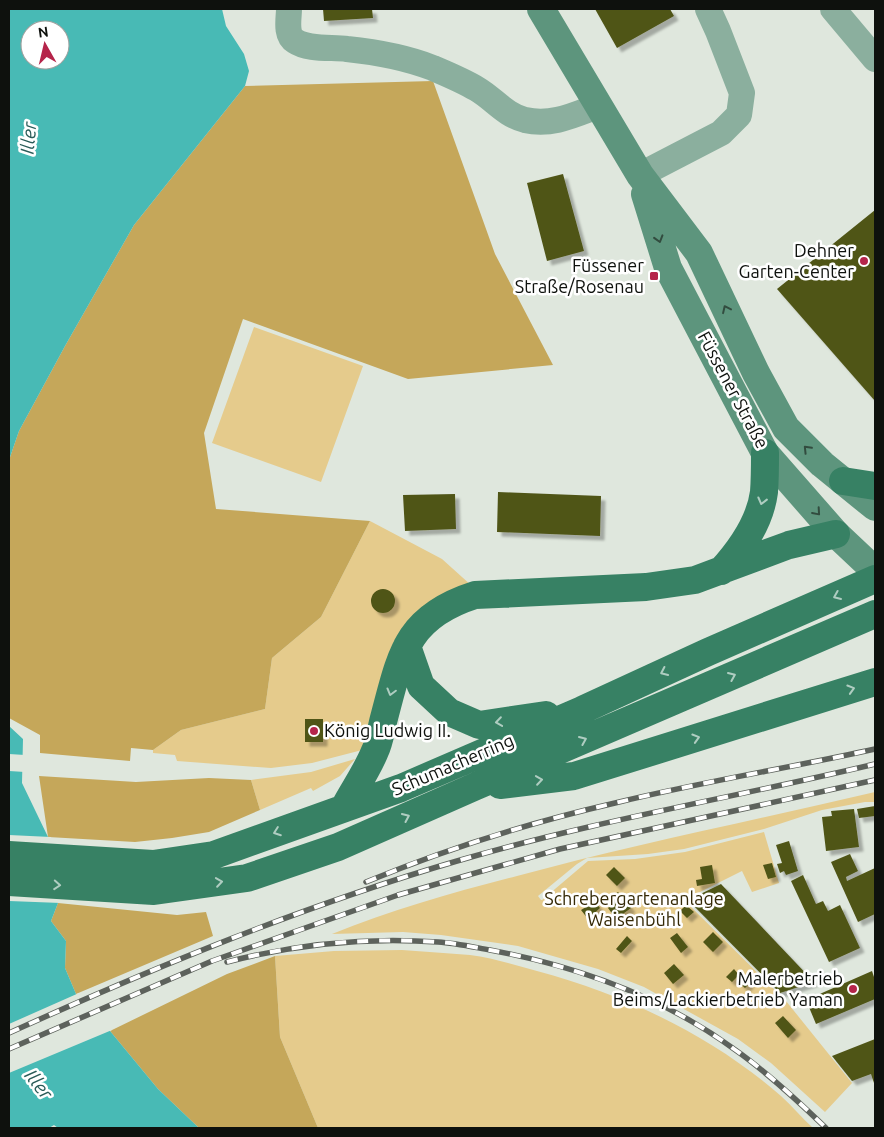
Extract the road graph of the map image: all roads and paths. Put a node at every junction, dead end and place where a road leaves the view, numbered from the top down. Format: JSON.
{"nodes":[{"id":1,"x":289,"y":9,"type":"edge"},
{"id":2,"x":541,"y":9,"type":"edge"},
{"id":3,"x":708,"y":9,"type":"edge"},
{"id":4,"x":833,"y":9,"type":"edge"},
{"id":5,"x":875,"y":59,"type":"edge"},
{"id":6,"x":598,"y":106,"type":"junction"},
{"id":7,"x":640,"y":175,"type":"junction"},
{"id":8,"x":765,"y":453,"type":"junction"},
{"id":9,"x":843,"y":481,"type":"junction"},
{"id":10,"x":875,"y":486,"type":"edge"},
{"id":11,"x":875,"y":507,"type":"edge"},
{"id":12,"x":836,"y":534,"type":"junction"},
{"id":13,"x":720,"y":572,"type":"junction"},
{"id":14,"x":875,"y":574,"type":"edge"},
{"id":15,"x":875,"y":579,"type":"edge"},
{"id":16,"x":875,"y":614,"type":"edge"},
{"id":17,"x":407,"y":646,"type":"junction"},
{"id":18,"x":875,"y":682,"type":"edge"},
{"id":19,"x":582,"y":710,"type":"junction"},
{"id":20,"x":474,"y":787,"type":"junction"},
{"id":21,"x":334,"y":812,"type":"junction"},
{"id":22,"x":9,"y":855,"type":"edge"},
{"id":23,"x":9,"y":882,"type":"edge"}],
"edges":[{"from":1,"to":6,"type":"street"},
{"from":2,"to":6,"type":"street","name":"Füssener Straße"},
{"from":3,"to":7,"type":"street"},
{"from":4,"to":5,"type":"street"},
{"from":6,"to":7,"type":"street","name":"Füssener Straße"},
{"from":7,"to":8,"type":"street","name":"Füssener Straße","one_way":true},
{"from":9,"to":7,"type":"street","name":"Füssener Straße","one_way":true},
{"from":8,"to":12,"type":"street","name":"Füssener Straße","one_way":true},
{"from":8,"to":13,"type":"main road","one_way":true},
{"from":9,"to":10,"type":"main road"},
{"from":9,"to":11,"type":"street","name":"Füssener Straße"},
{"from":12,"to":13,"type":"main road"},
{"from":12,"to":14,"type":"street","name":"Füssener Straße"},
{"from":13,"to":17,"type":"main road"},
{"from":15,"to":19,"type":"main road","name":"Schumacherring","one_way":true},
{"from":20,"to":16,"type":"main road","name":"Schumacherring","one_way":true},
{"from":19,"to":17,"type":"main road","one_way":true},
{"from":17,"to":21,"type":"main road","one_way":true},
{"from":20,"to":18,"type":"main road","one_way":true},
{"from":19,"to":21,"type":"main road","name":"Schumacherring"},
{"from":23,"to":20,"type":"main road","name":"Schumacherring","one_way":true},
{"from":21,"to":22,"type":"main road","name":"Schumacherring","one_way":true}]}
